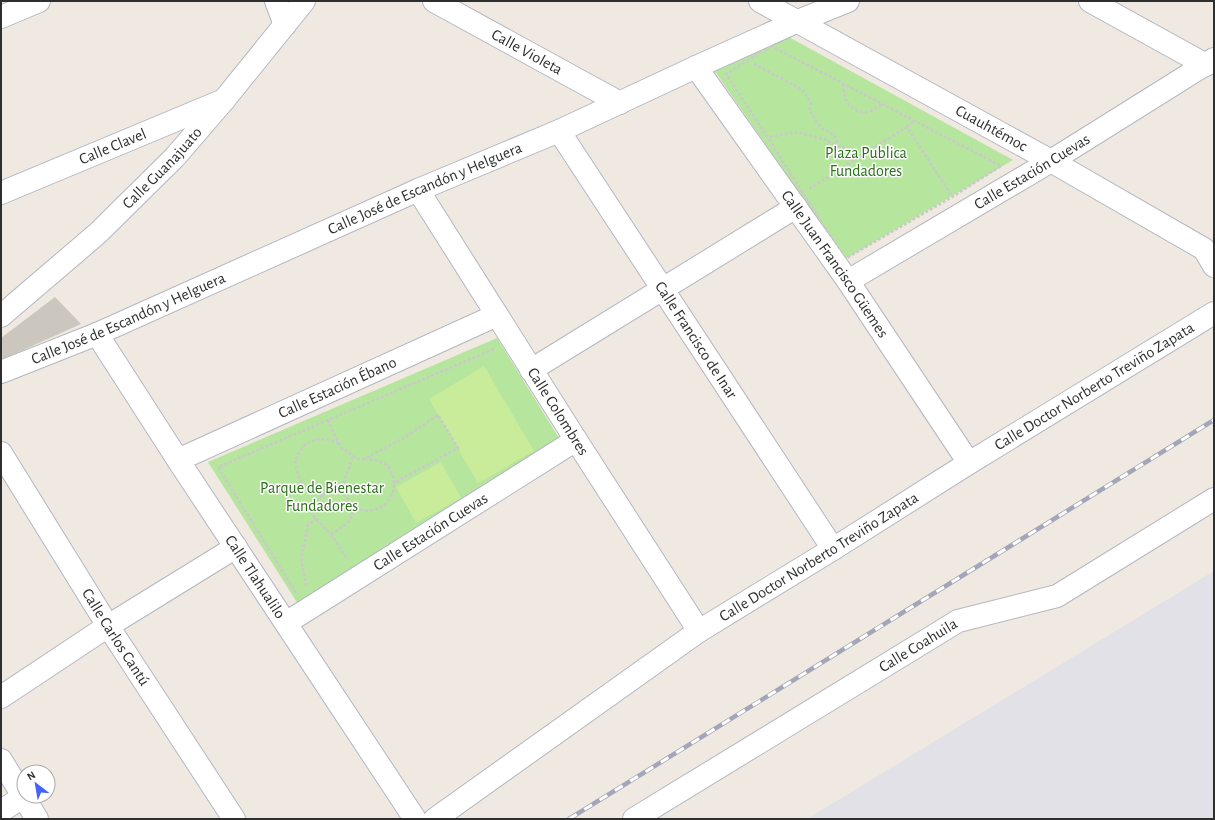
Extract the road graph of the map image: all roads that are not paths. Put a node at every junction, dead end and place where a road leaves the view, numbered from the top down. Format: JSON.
{"nodes":[{"id":1,"x":39,"y":1,"type":"edge"},
{"id":2,"x":276,"y":1,"type":"edge"},
{"id":3,"x":304,"y":1,"type":"edge"},
{"id":4,"x":434,"y":1,"type":"edge"},
{"id":5,"x":760,"y":1,"type":"edge"},
{"id":6,"x":848,"y":1,"type":"edge"},
{"id":7,"x":1090,"y":1,"type":"edge"},
{"id":8,"x":1,"y":17,"type":"edge"},
{"id":9,"x":798,"y":21,"type":"junction"},
{"id":10,"x":285,"y":25,"type":"junction"},
{"id":11,"x":1210,"y":62,"type":"edge"},
{"id":12,"x":696,"y":67,"type":"junction"},
{"id":13,"x":224,"y":100,"type":"junction"},
{"id":14,"x":620,"y":103,"type":"junction"},
{"id":15,"x":560,"y":131,"type":"junction"},
{"id":16,"x":1051,"y":161,"type":"junction"},
{"id":17,"x":418,"y":190,"type":"junction"},
{"id":18,"x":1,"y":193,"type":"edge"},
{"id":19,"x":799,"y":200,"type":"junction"},
{"id":20,"x":1214,"y":266,"type":"edge"},
{"id":21,"x":848,"y":281,"type":"junction"},
{"id":22,"x":662,"y":288,"type":"junction"},
{"id":23,"x":1214,"y":313,"type":"edge"},
{"id":24,"x":497,"y":315,"type":"junction"},
{"id":25,"x":1,"y":316,"type":"edge"},
{"id":26,"x":97,"y":334,"type":"junction"},
{"id":27,"x":532,"y":370,"type":"junction"},
{"id":28,"x":1,"y":372,"type":"edge"},
{"id":29,"x":576,"y":440,"type":"junction"},
{"id":30,"x":1,"y":454,"type":"edge"},
{"id":31,"x":178,"y":460,"type":"junction"},
{"id":32,"x":969,"y":463,"type":"junction"},
{"id":33,"x":1214,"y":499,"type":"edge"},
{"id":34,"x":236,"y":547,"type":"junction"},
{"id":35,"x":833,"y":549,"type":"junction"},
{"id":36,"x":286,"y":623,"type":"junction"},
{"id":37,"x":108,"y":626,"type":"junction"},
{"id":38,"x":699,"y":631,"type":"junction"},
{"id":39,"x":1,"y":696,"type":"edge"},
{"id":40,"x":1,"y":760,"type":"edge"},
{"id":41,"x":16,"y":785,"type":"edge"},
{"id":42,"x":16,"y":801,"type":"edge"},
{"id":43,"x":28,"y":804,"type":"edge"},
{"id":44,"x":1,"y":811,"type":"edge"},
{"id":45,"x":37,"y":819,"type":"edge"},
{"id":46,"x":234,"y":819,"type":"edge"},
{"id":47,"x":415,"y":819,"type":"edge"},
{"id":48,"x":435,"y":819,"type":"edge"},
{"id":49,"x":634,"y":819,"type":"edge"}],
"edges":[{"from":1,"to":8,"type":"street"},
{"from":2,"to":10,"type":"street"},
{"from":3,"to":10,"type":"street","name":"Calle Guanajuato"},
{"from":4,"to":14,"type":"street","name":"Calle Violeta"},
{"from":5,"to":9,"type":"street","name":"Cuauhtémoc"},
{"from":6,"to":9,"type":"street","name":"Calle José de Escandón y Helguera"},
{"from":7,"to":11,"type":"street"},
{"from":9,"to":12,"type":"street","name":"Calle José de Escandón y Helguera"},
{"from":9,"to":16,"type":"street","name":"Cuauhtémoc"},
{"from":10,"to":13,"type":"street","name":"Calle Guanajuato"},
{"from":11,"to":16,"type":"street","name":"Calle Estación Cuevas"},
{"from":12,"to":14,"type":"street","name":"Calle José de Escandón y Helguera"},
{"from":12,"to":19,"type":"street","name":"Calle Juan Francisco Güemes"},
{"from":13,"to":18,"type":"street","name":"Calle Clavel"},
{"from":13,"to":25,"type":"street","name":"Calle Guanajuato"},
{"from":14,"to":15,"type":"street","name":"Calle José de Escandón y Helguera"},
{"from":15,"to":17,"type":"street","name":"Calle José de Escandón y Helguera"},
{"from":15,"to":22,"type":"street","name":"Calle Francisco de Inar"},
{"from":16,"to":20,"type":"street","name":"Cuauhtémoc"},
{"from":16,"to":21,"type":"street","name":"Calle Estación Cuevas"},
{"from":17,"to":24,"type":"street","name":"Calle Colombres"},
{"from":17,"to":26,"type":"street","name":"Calle José de Escandón y Helguera"},
{"from":19,"to":21,"type":"street","name":"Calle Juan Francisco Güemes"},
{"from":19,"to":22,"type":"street"},
{"from":21,"to":32,"type":"street","name":"Calle Juan Francisco Güemes"},
{"from":22,"to":27,"type":"street"},
{"from":22,"to":35,"type":"street","name":"Calle Francisco de Inar"},
{"from":23,"to":32,"type":"street","name":"Calle Doctor Norberto Treviño Zapata"},
{"from":24,"to":27,"type":"street","name":"Calle Colombres"},
{"from":24,"to":31,"type":"street","name":"Calle Estación Ébano"},
{"from":26,"to":28,"type":"street","name":"Calle José de Escandón y Helguera"},
{"from":26,"to":31,"type":"street","name":"Calle Tlahualilo"},
{"from":27,"to":29,"type":"street","name":"Calle Colombres"},
{"from":29,"to":36,"type":"street","name":"Calle Estación Cuevas"},
{"from":29,"to":38,"type":"street","name":"Calle Colombres"},
{"from":30,"to":37,"type":"street","name":"Calle Carlos Cantú"},
{"from":31,"to":34,"type":"street","name":"Calle Tlahualilo"},
{"from":32,"to":35,"type":"street","name":"Calle Doctor Norberto Treviño Zapata"},
{"from":33,"to":49,"type":"street","name":"Calle Coahuila"},
{"from":34,"to":36,"type":"street","name":"Calle Tlahualilo"},
{"from":34,"to":37,"type":"street"},
{"from":35,"to":38,"type":"street","name":"Calle Doctor Norberto Treviño Zapata"},
{"from":36,"to":47,"type":"street","name":"Calle Tlahualilo"},
{"from":37,"to":39,"type":"street"},
{"from":37,"to":46,"type":"street","name":"Calle Carlos Cantú"},
{"from":38,"to":48,"type":"street","name":"Calle Doctor Norberto Treviño Zapata"},
{"from":40,"to":41,"type":"street"},
{"from":42,"to":44,"type":"street"},
{"from":43,"to":45,"type":"street"}]}
